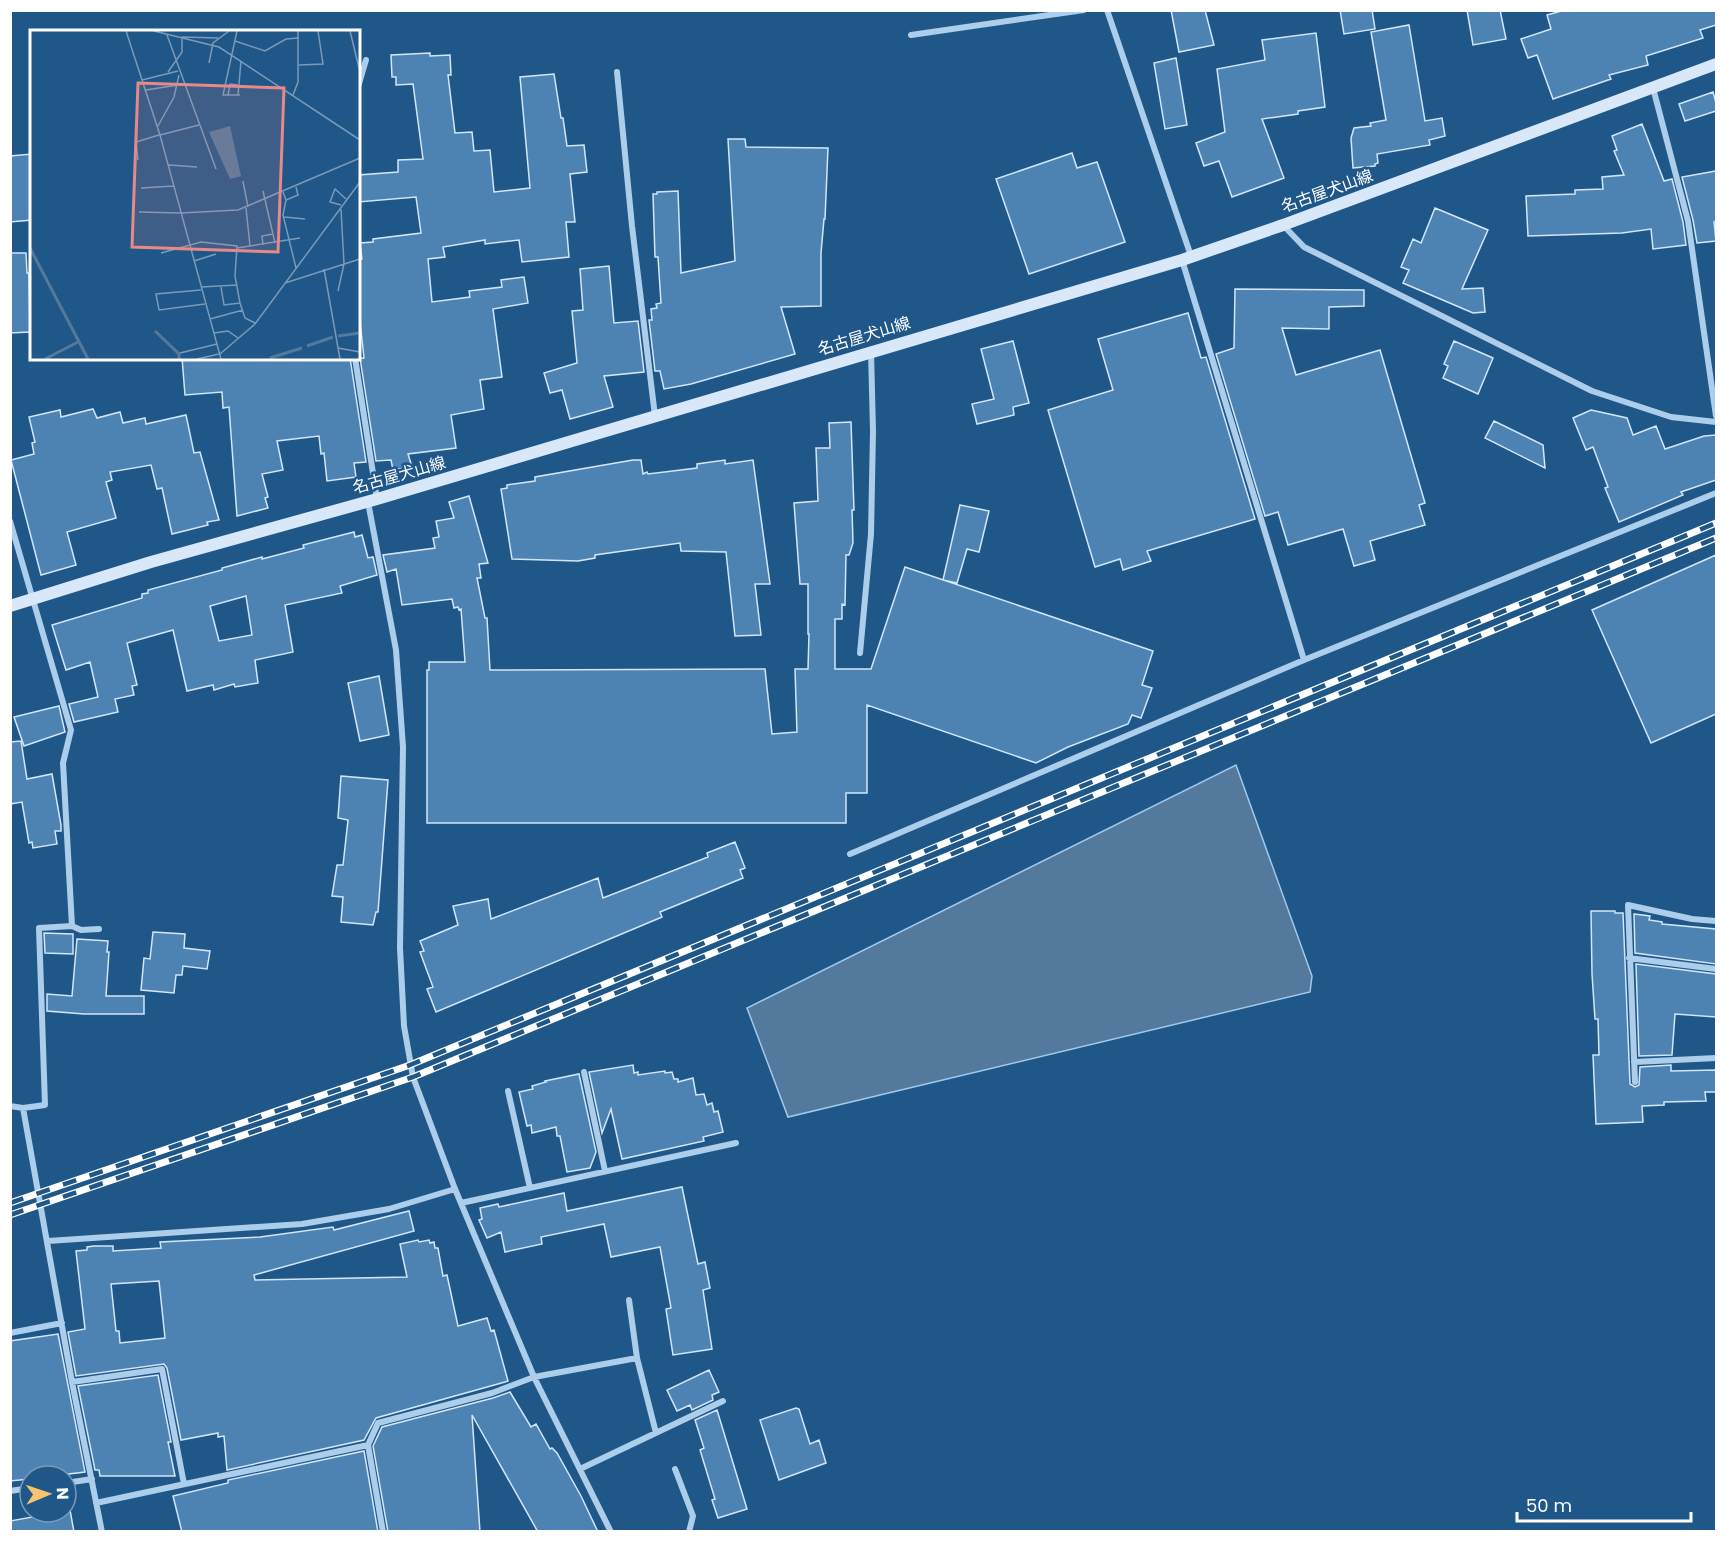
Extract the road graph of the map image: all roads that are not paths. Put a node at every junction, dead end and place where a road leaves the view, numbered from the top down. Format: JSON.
{"nodes":[{"id":1,"x":1084,"y":10,"type":"edge"},
{"id":2,"x":1107,"y":10,"type":"edge"},
{"id":3,"x":911,"y":35,"type":"dead end"},
{"id":4,"x":366,"y":60,"type":"dead end"},
{"id":5,"x":1716,"y":64,"type":"edge"},
{"id":6,"x":617,"y":72,"type":"dead end"},
{"id":7,"x":360,"y":80,"type":"edge"},
{"id":8,"x":1653,"y":87,"type":"junction"},
{"id":9,"x":1283,"y":225,"type":"junction"},
{"id":10,"x":1187,"y":258,"type":"junction"},
{"id":11,"x":871,"y":351,"type":"junction"},
{"id":12,"x":355,"y":360,"type":"edge"},
{"id":13,"x":655,"y":416,"type":"junction"},
{"id":14,"x":1716,"y":416,"type":"edge"},
{"id":15,"x":1716,"y":422,"type":"edge"},
{"id":16,"x":1716,"y":493,"type":"edge"},
{"id":17,"x":372,"y":500,"type":"junction"},
{"id":18,"x":10,"y":521,"type":"edge"},
{"id":19,"x":33,"y":598,"type":"junction"},
{"id":20,"x":10,"y":606,"type":"edge"},
{"id":21,"x":860,"y":653,"type":"dead end"},
{"id":22,"x":1304,"y":660,"type":"junction"},
{"id":23,"x":850,"y":854,"type":"dead end"},
{"id":24,"x":1716,"y":921,"type":"edge"},
{"id":25,"x":72,"y":926,"type":"junction"},
{"id":26,"x":99,"y":929,"type":"dead end"},
{"id":27,"x":1629,"y":958,"type":"junction"},
{"id":28,"x":1716,"y":969,"type":"edge"},
{"id":29,"x":1716,"y":1058,"type":"edge"},
{"id":30,"x":1634,"y":1062,"type":"junction"},
{"id":31,"x":584,"y":1072,"type":"dead end"},
{"id":32,"x":1635,"y":1082,"type":"dead end"},
{"id":33,"x":508,"y":1091,"type":"dead end"},
{"id":34,"x":10,"y":1106,"type":"edge"},
{"id":35,"x":23,"y":1108,"type":"junction"},
{"id":36,"x":736,"y":1143,"type":"dead end"},
{"id":37,"x":606,"y":1171,"type":"junction"},
{"id":38,"x":530,"y":1188,"type":"junction"},
{"id":39,"x":455,"y":1189,"type":"junction"},
{"id":40,"x":461,"y":1203,"type":"junction"},
{"id":41,"x":48,"y":1241,"type":"junction"},
{"id":42,"x":628,"y":1300,"type":"dead end"},
{"id":43,"x":62,"y":1323,"type":"junction"},
{"id":44,"x":10,"y":1333,"type":"edge"},
{"id":45,"x":638,"y":1358,"type":"junction"},
{"id":46,"x":534,"y":1377,"type":"junction"},
{"id":47,"x":72,"y":1382,"type":"junction"},
{"id":48,"x":723,"y":1401,"type":"dead end"},
{"id":49,"x":656,"y":1433,"type":"junction"},
{"id":50,"x":368,"y":1445,"type":"junction"},
{"id":51,"x":580,"y":1469,"type":"junction"},
{"id":52,"x":675,"y":1469,"type":"dead end"},
{"id":53,"x":92,"y":1479,"type":"junction"},
{"id":54,"x":78,"y":1481,"type":"edge"},
{"id":55,"x":184,"y":1484,"type":"junction"},
{"id":56,"x":96,"y":1503,"type":"junction"},
{"id":57,"x":102,"y":1532,"type":"edge"},
{"id":58,"x":383,"y":1532,"type":"edge"},
{"id":59,"x":611,"y":1532,"type":"edge"},
{"id":60,"x":688,"y":1532,"type":"edge"}],
"edges":[{"from":1,"to":3,"type":"street"},
{"from":2,"to":10,"type":"street"},
{"from":4,"to":7,"type":"street"},
{"from":5,"to":8,"type":"main road","name":"名古屋犬山線"},
{"from":6,"to":13,"type":"street"},
{"from":8,"to":9,"type":"main road","name":"名古屋犬山線"},
{"from":8,"to":14,"type":"street"},
{"from":9,"to":10,"type":"main road","name":"名古屋犬山線"},
{"from":9,"to":15,"type":"street"},
{"from":10,"to":11,"type":"main road","name":"名古屋犬山線"},
{"from":10,"to":22,"type":"street"},
{"from":11,"to":13,"type":"main road","name":"名古屋犬山線"},
{"from":11,"to":21,"type":"street"},
{"from":12,"to":17,"type":"street"},
{"from":13,"to":17,"type":"main road","name":"名古屋犬山線"},
{"from":16,"to":22,"type":"street"},
{"from":17,"to":19,"type":"main road","name":"名古屋犬山線"},
{"from":17,"to":39,"type":"street"},
{"from":18,"to":19,"type":"street"},
{"from":19,"to":20,"type":"main road","name":"名古屋犬山線"},
{"from":19,"to":25,"type":"street"},
{"from":22,"to":23,"type":"street"},
{"from":24,"to":27,"type":"street"},
{"from":25,"to":26,"type":"street"},
{"from":25,"to":35,"type":"street"},
{"from":27,"to":28,"type":"street"},
{"from":27,"to":30,"type":"street"},
{"from":29,"to":30,"type":"street"},
{"from":30,"to":32,"type":"street"},
{"from":31,"to":37,"type":"street"},
{"from":33,"to":38,"type":"street"},
{"from":34,"to":35,"type":"street"},
{"from":35,"to":41,"type":"street"},
{"from":36,"to":37,"type":"street"},
{"from":37,"to":38,"type":"street"},
{"from":38,"to":40,"type":"street"},
{"from":39,"to":40,"type":"street"},
{"from":39,"to":41,"type":"street"},
{"from":40,"to":46,"type":"street"},
{"from":41,"to":43,"type":"street"},
{"from":42,"to":45,"type":"street"},
{"from":43,"to":44,"type":"street"},
{"from":43,"to":47,"type":"street"},
{"from":45,"to":46,"type":"street"},
{"from":45,"to":49,"type":"street"},
{"from":46,"to":50,"type":"street"},
{"from":46,"to":51,"type":"street"},
{"from":47,"to":53,"type":"street"},
{"from":47,"to":55,"type":"street"},
{"from":48,"to":49,"type":"street"},
{"from":49,"to":51,"type":"street"},
{"from":50,"to":55,"type":"street"},
{"from":50,"to":58,"type":"street"},
{"from":51,"to":59,"type":"street"},
{"from":52,"to":60,"type":"street"},
{"from":53,"to":54,"type":"street"},
{"from":53,"to":56,"type":"street"},
{"from":55,"to":56,"type":"street"},
{"from":56,"to":57,"type":"street"}]}
